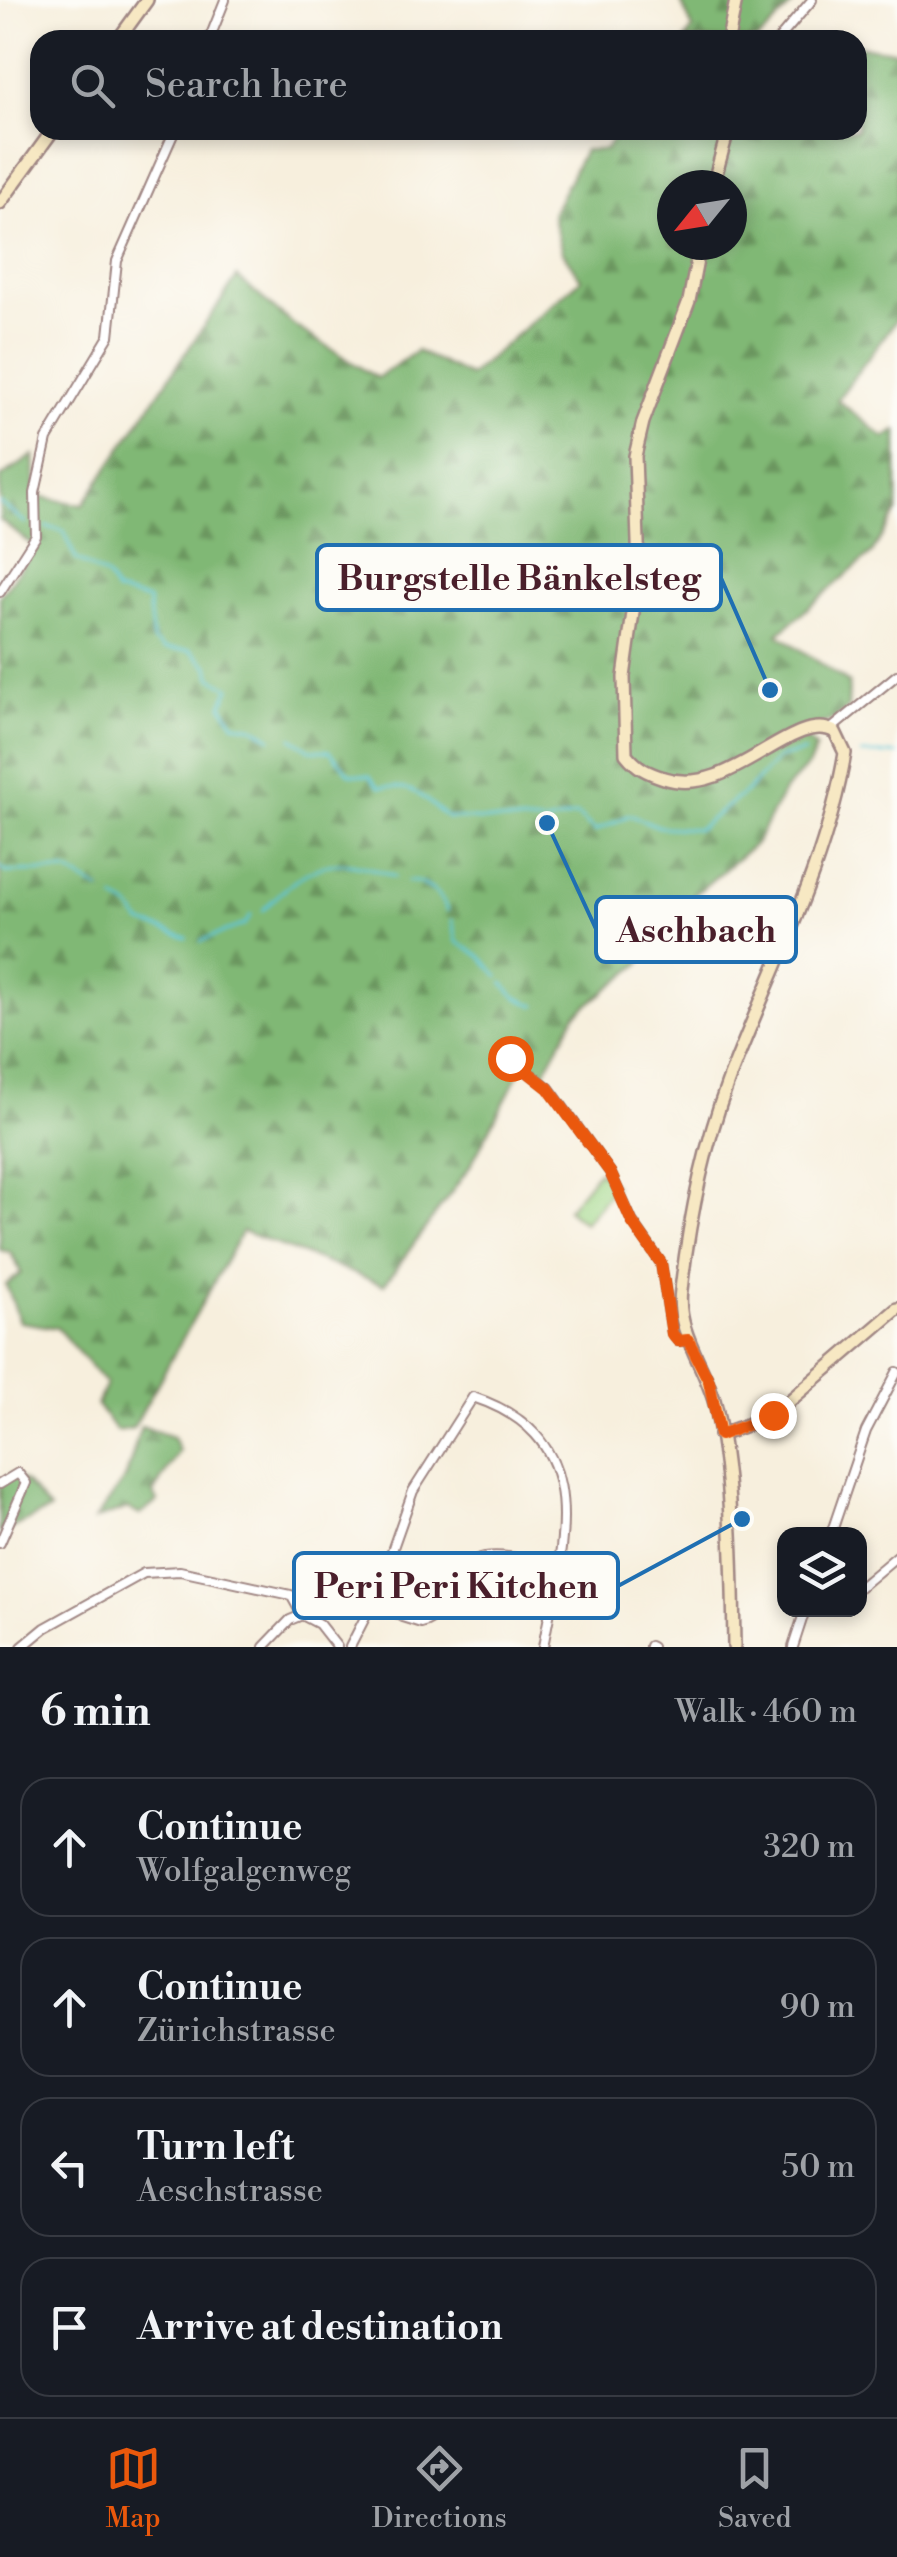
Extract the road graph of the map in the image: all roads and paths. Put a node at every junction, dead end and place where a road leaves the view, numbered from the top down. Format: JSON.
{"nodes":[{"id":1,"x":147,"y":0,"type":"edge"},
{"id":2,"x":226,"y":0,"type":"edge"},
{"id":3,"x":736,"y":0,"type":"edge"},
{"id":4,"x":812,"y":0,"type":"edge"},
{"id":5,"x":125,"y":30,"type":"edge"},
{"id":6,"x":213,"y":30,"type":"edge"},
{"id":7,"x":730,"y":30,"type":"edge"},
{"id":8,"x":786,"y":30,"type":"edge"},
{"id":9,"x":46,"y":140,"type":"edge"},
{"id":10,"x":170,"y":140,"type":"edge"},
{"id":11,"x":725,"y":140,"type":"edge"},
{"id":12,"x":717,"y":170,"type":"edge"},
{"id":13,"x":0,"y":202,"type":"edge"},
{"id":14,"x":697,"y":260,"type":"edge"},
{"id":15,"x":0,"y":592,"type":"edge"},
{"id":16,"x":897,"y":675,"type":"edge"},
{"id":17,"x":831,"y":729,"type":"junction"},
{"id":18,"x":510,"y":1058,"type":"dead end"},
{"id":19,"x":897,"y":1309,"type":"edge"},
{"id":20,"x":688,"y":1340,"type":"junction"},
{"id":21,"x":897,"y":1372,"type":"edge"},
{"id":22,"x":720,"y":1435,"type":"junction"},
{"id":23,"x":0,"y":1484,"type":"edge"},
{"id":24,"x":833,"y":1527,"type":"edge"},
{"id":25,"x":0,"y":1543,"type":"edge"},
{"id":26,"x":897,"y":1556,"type":"edge"},
{"id":27,"x":558,"y":1566,"type":"junction"},
{"id":28,"x":867,"y":1580,"type":"edge"},
{"id":29,"x":376,"y":1596,"type":"junction"},
{"id":30,"x":302,"y":1615,"type":"junction"},
{"id":31,"x":804,"y":1617,"type":"edge"},
{"id":32,"x":22,"y":1647,"type":"edge"},
{"id":33,"x":264,"y":1647,"type":"edge"},
{"id":34,"x":336,"y":1647,"type":"edge"},
{"id":35,"x":350,"y":1647,"type":"edge"},
{"id":36,"x":543,"y":1647,"type":"edge"},
{"id":37,"x":734,"y":1647,"type":"edge"},
{"id":38,"x":793,"y":1647,"type":"edge"}],
"edges":[{"from":1,"to":5,"type":"street"},
{"from":2,"to":6,"type":"street"},
{"from":3,"to":7,"type":"street"},
{"from":4,"to":8,"type":"street"},
{"from":9,"to":13,"type":"street"},
{"from":10,"to":15,"type":"street"},
{"from":11,"to":12,"type":"street"},
{"from":14,"to":17,"type":"street"},
{"from":16,"to":17,"type":"street"},
{"from":17,"to":20,"type":"street"},
{"from":18,"to":20,"type":"street"},
{"from":19,"to":22,"type":"street"},
{"from":20,"to":22,"type":"street"},
{"from":21,"to":24,"type":"street"},
{"from":22,"to":37,"type":"street"},
{"from":23,"to":25,"type":"street"},
{"from":26,"to":28,"type":"street"},
{"from":27,"to":29,"type":"street"},
{"from":27,"to":29,"type":"street"},
{"from":27,"to":36,"type":"street"},
{"from":29,"to":35,"type":"street"},
{"from":30,"to":32,"type":"street"},
{"from":30,"to":33,"type":"street"},
{"from":30,"to":34,"type":"street"},
{"from":31,"to":38,"type":"street"}]}
